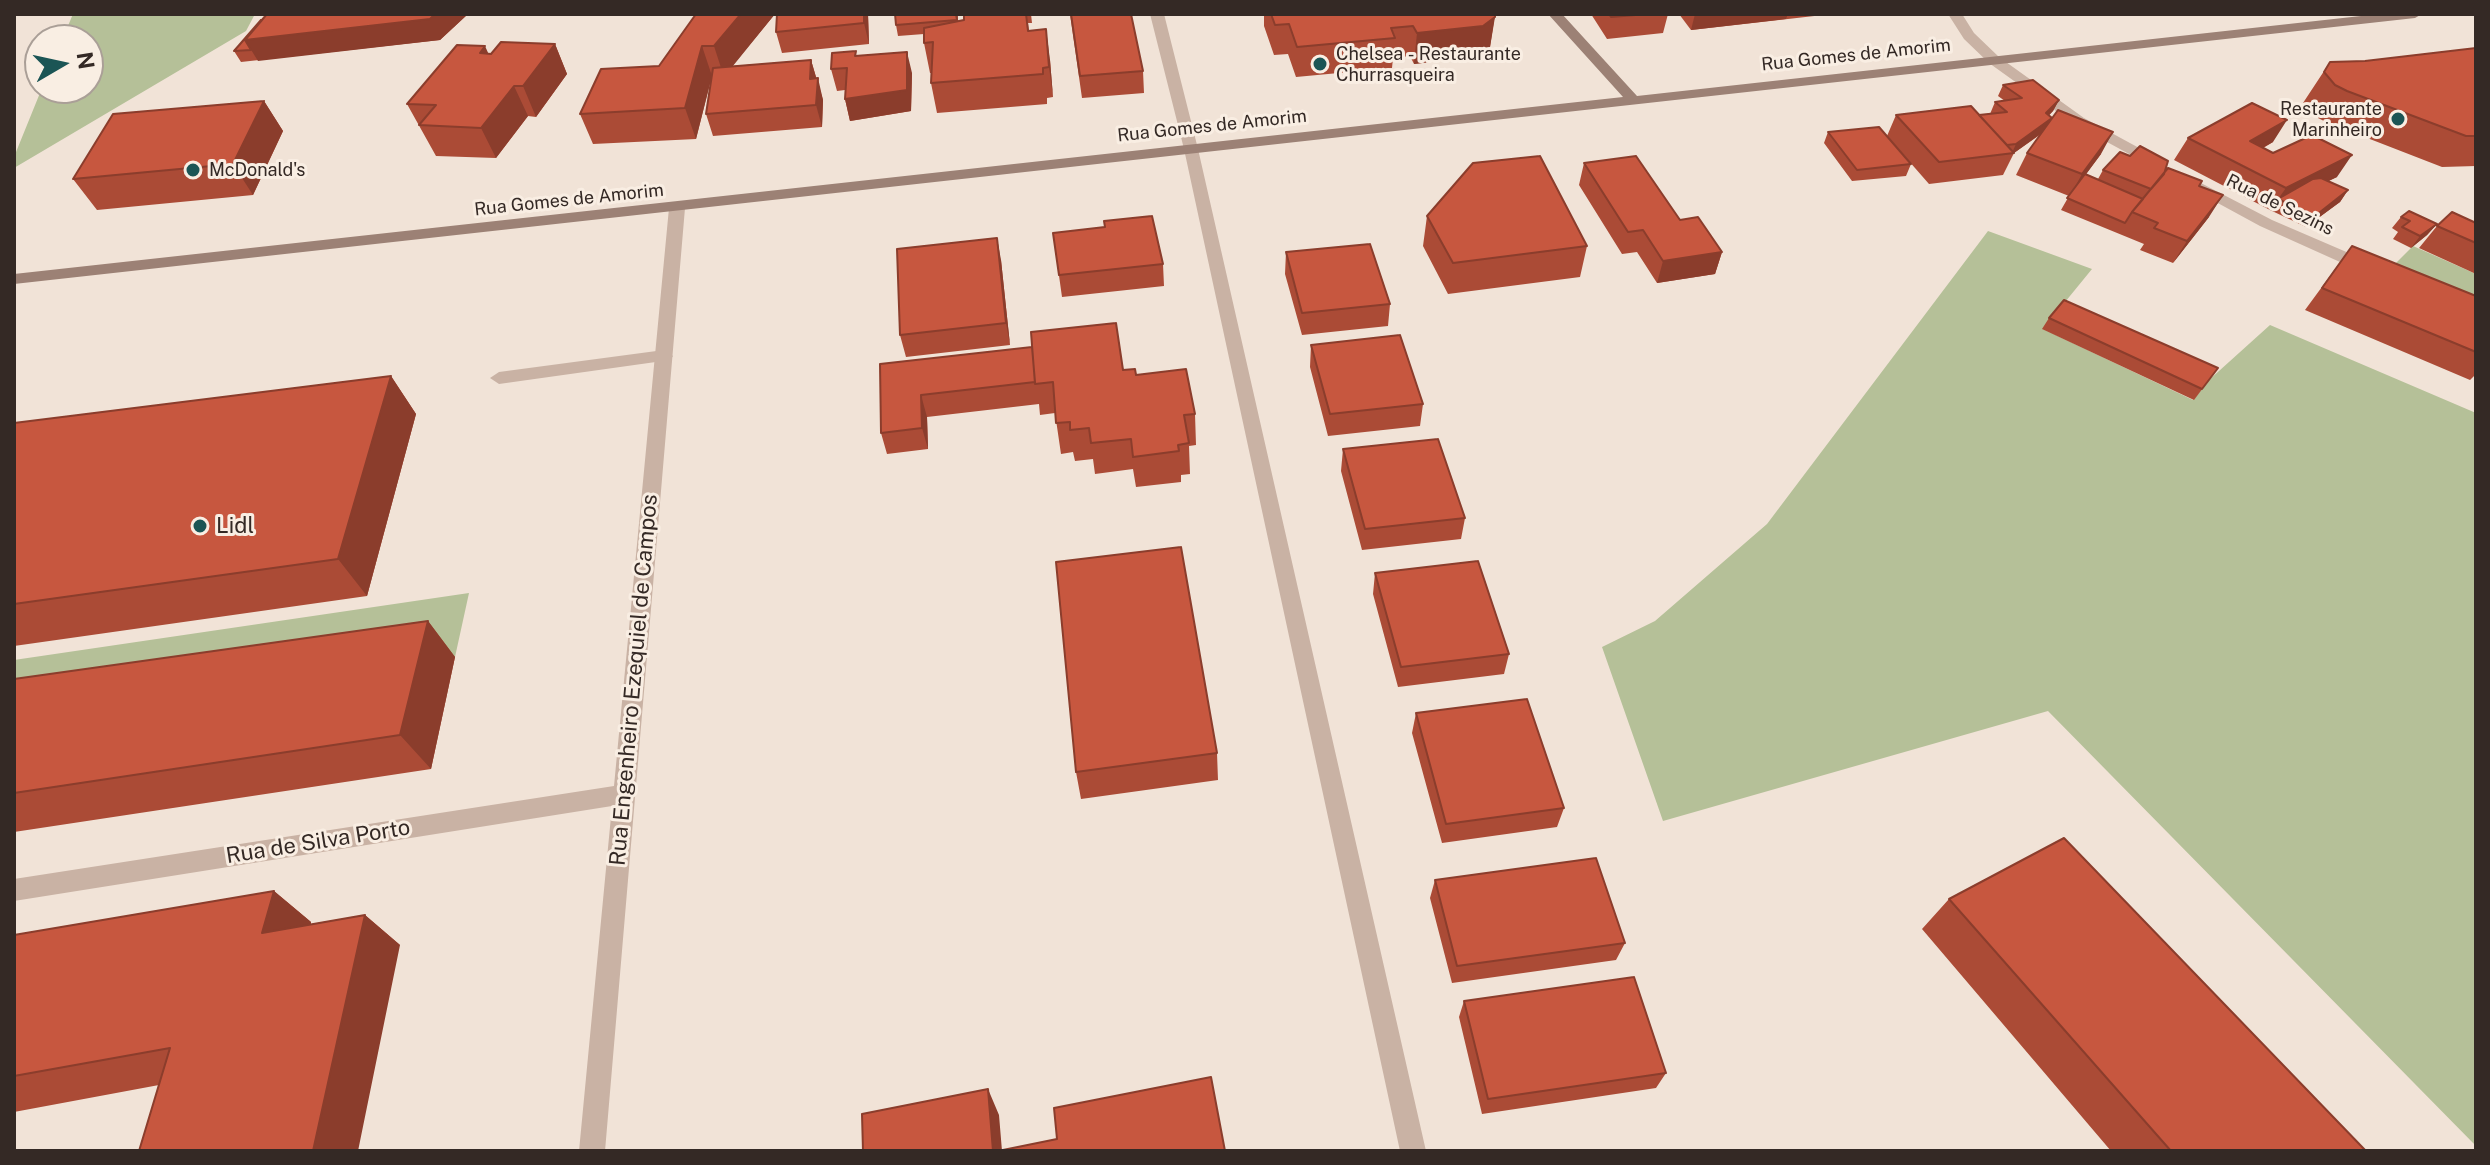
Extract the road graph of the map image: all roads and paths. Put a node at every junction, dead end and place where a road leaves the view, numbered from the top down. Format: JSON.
{"nodes":[{"id":1,"x":1157,"y":14,"type":"edge"},
{"id":2,"x":1555,"y":14,"type":"edge"},
{"id":3,"x":1955,"y":14,"type":"edge"},
{"id":4,"x":2415,"y":14,"type":"edge"},
{"id":5,"x":1994,"y":60,"type":"junction"},
{"id":6,"x":1633,"y":100,"type":"junction"},
{"id":7,"x":1191,"y":149,"type":"junction"},
{"id":8,"x":677,"y":208,"type":"junction"},
{"id":9,"x":2378,"y":273,"type":"edge"},
{"id":10,"x":14,"y":279,"type":"edge"},
{"id":11,"x":664,"y":356,"type":"junction"},
{"id":12,"x":499,"y":378,"type":"dead end"},
{"id":13,"x":623,"y":794,"type":"junction"},
{"id":14,"x":14,"y":890,"type":"edge"},
{"id":15,"x":592,"y":1151,"type":"edge"},
{"id":16,"x":1413,"y":1151,"type":"edge"}],
"edges":[{"from":1,"to":7,"type":"street"},
{"from":2,"to":6,"type":"main road"},
{"from":3,"to":5,"type":"street","name":"Rua de Sezins"},
{"from":4,"to":5,"type":"main road","name":"Rua Gomes de Amorim"},
{"from":5,"to":6,"type":"main road","name":"Rua Gomes de Amorim"},
{"from":5,"to":9,"type":"street","name":"Rua de Sezins"},
{"from":6,"to":7,"type":"main road","name":"Rua Gomes de Amorim"},
{"from":7,"to":8,"type":"main road","name":"Rua Gomes de Amorim"},
{"from":7,"to":16,"type":"street"},
{"from":8,"to":10,"type":"main road","name":"Rua Gomes de Amorim"},
{"from":8,"to":11,"type":"street","name":"Rua Engenheiro Ezequiel de Campos"},
{"from":11,"to":12,"type":"street"},
{"from":11,"to":13,"type":"street","name":"Rua Engenheiro Ezequiel de Campos"},
{"from":13,"to":14,"type":"street","name":"Rua de Silva Porto"},
{"from":13,"to":15,"type":"street","name":"Rua Engenheiro Ezequiel de Campos"}]}
